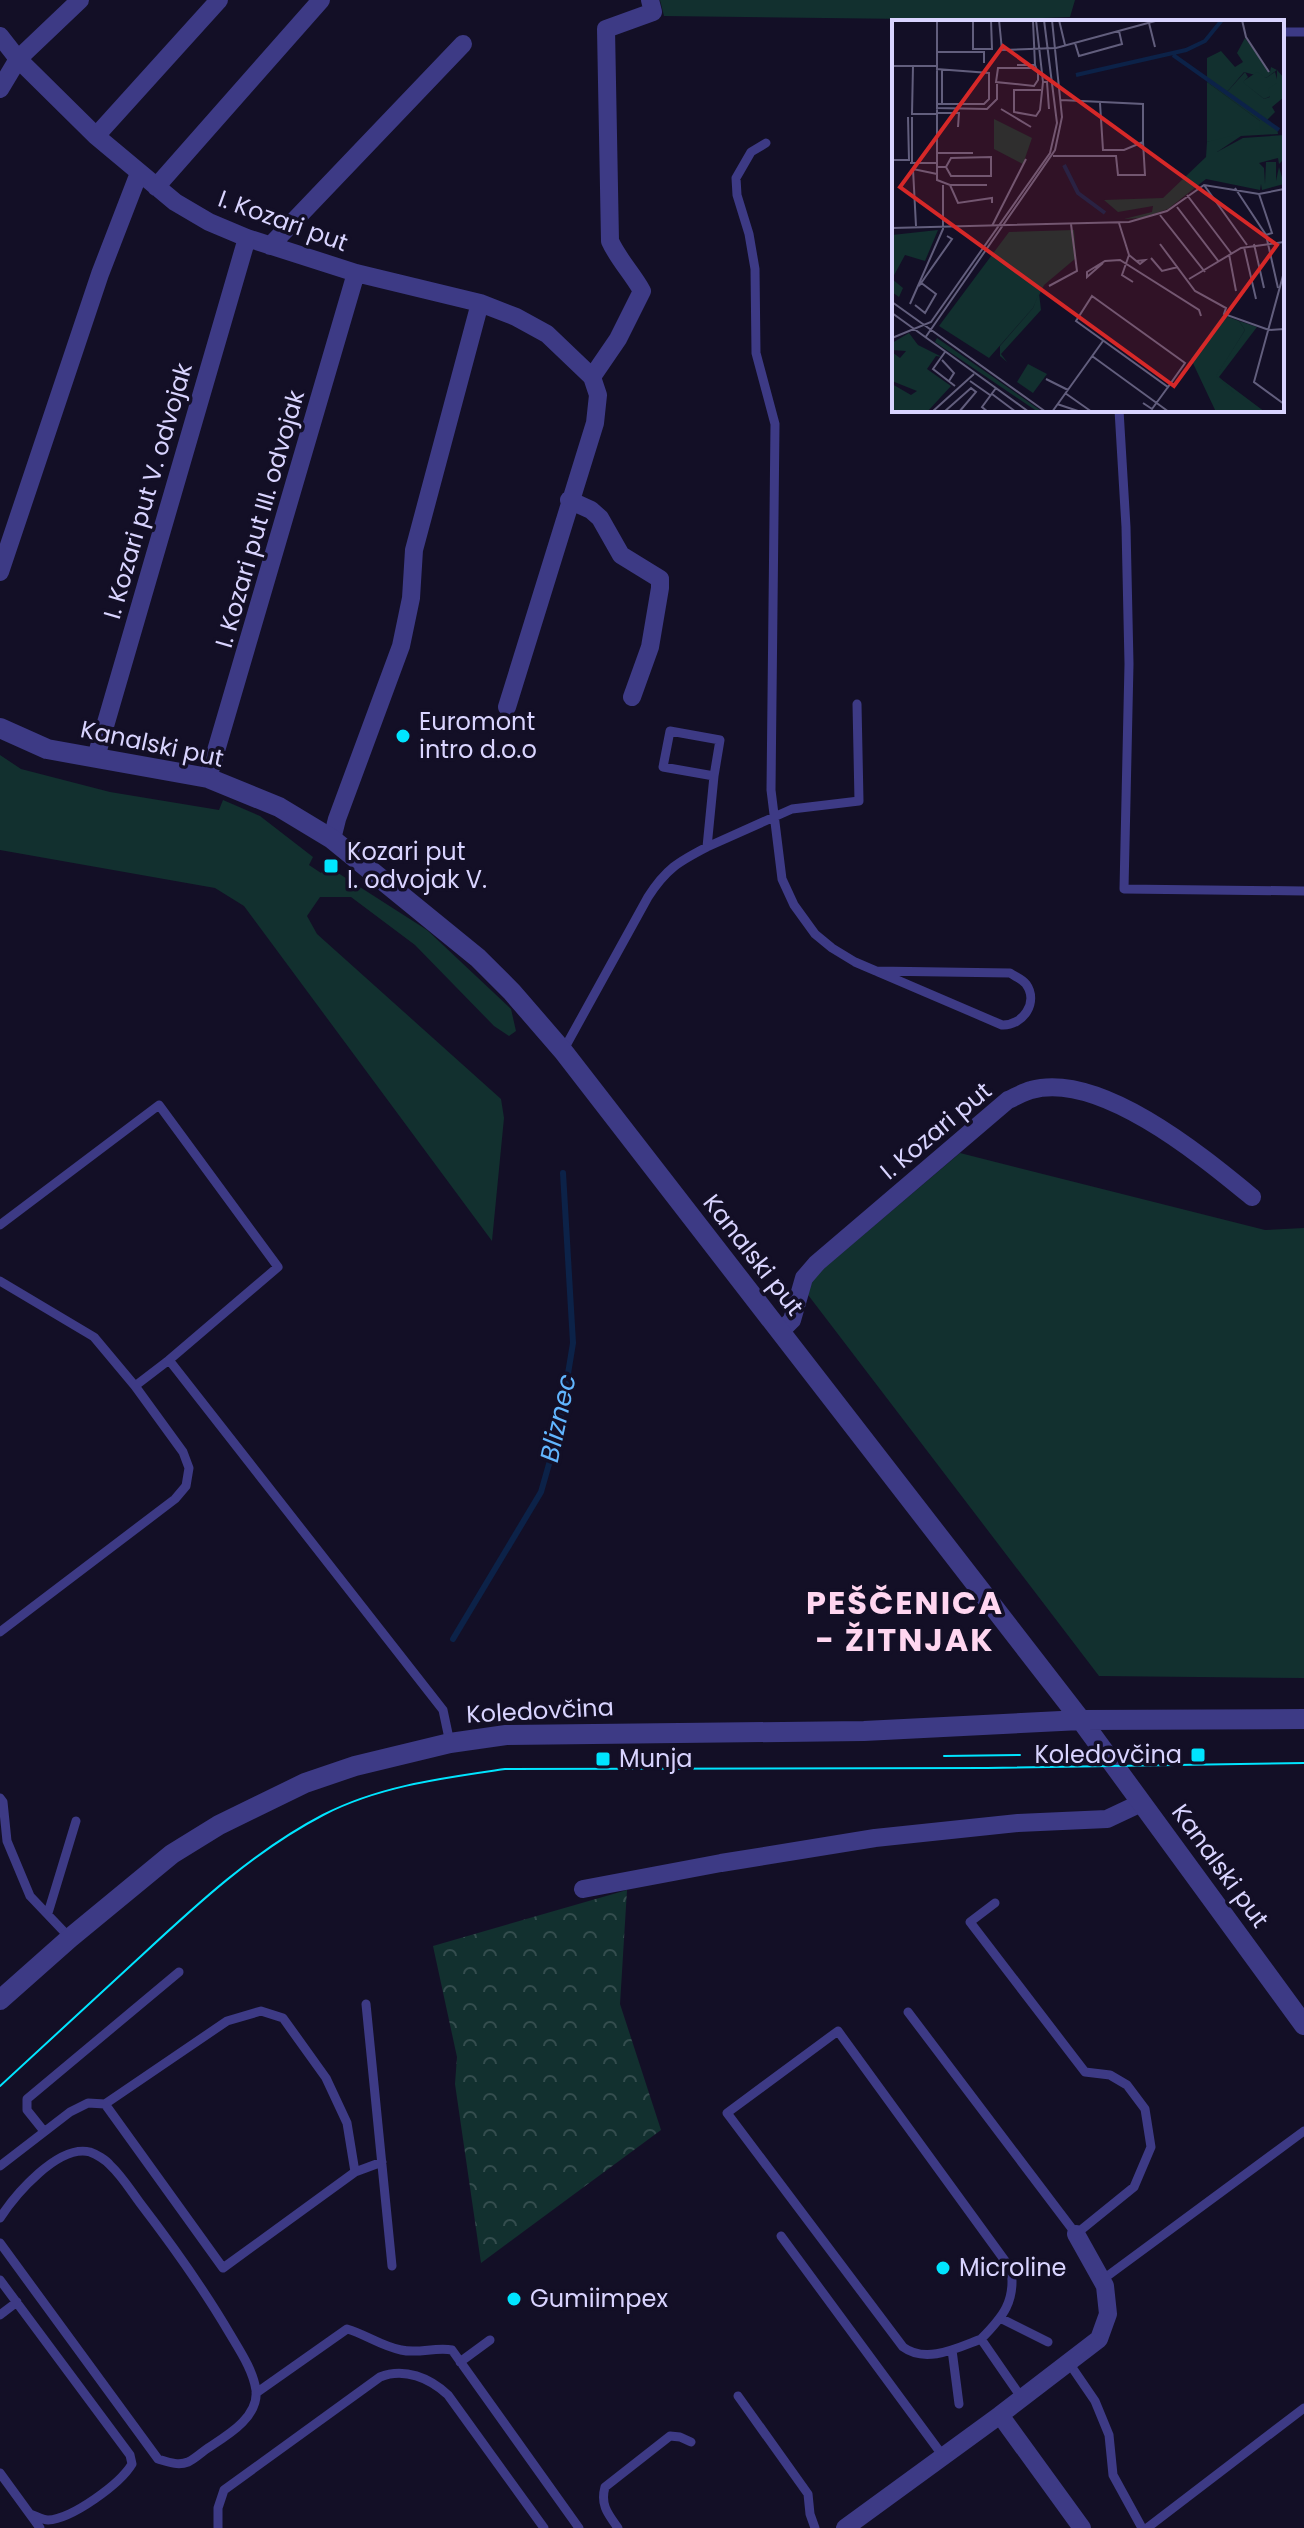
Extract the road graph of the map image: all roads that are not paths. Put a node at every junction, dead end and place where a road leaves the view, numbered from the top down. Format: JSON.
{"nodes":[{"id":1,"x":80,"y":0,"type":"edge"},
{"id":2,"x":219,"y":0,"type":"edge"},
{"id":3,"x":321,"y":0,"type":"edge"},
{"id":4,"x":650,"y":0,"type":"edge"},
{"id":5,"x":0,"y":36,"type":"edge"},
{"id":6,"x":463,"y":44,"type":"dead end"},
{"id":7,"x":18,"y":59,"type":"junction"},
{"id":8,"x":0,"y":89,"type":"edge"},
{"id":9,"x":96,"y":136,"type":"junction"},
{"id":10,"x":766,"y":143,"type":"dead end"},
{"id":11,"x":139,"y":173,"type":"junction"},
{"id":12,"x":156,"y":187,"type":"junction"},
{"id":13,"x":247,"y":238,"type":"junction"},
{"id":14,"x":270,"y":246,"type":"junction"},
{"id":15,"x":356,"y":273,"type":"junction"},
{"id":16,"x":480,"y":303,"type":"junction"},
{"id":17,"x":592,"y":377,"type":"junction"},
{"id":18,"x":1119,"y":412,"type":"edge"},
{"id":19,"x":569,"y":500,"type":"junction"},
{"id":20,"x":0,"y":572,"type":"edge"},
{"id":21,"x":632,"y":697,"type":"dead end"},
{"id":22,"x":857,"y":704,"type":"dead end"},
{"id":23,"x":507,"y":707,"type":"dead end"},
{"id":24,"x":0,"y":728,"type":"edge"},
{"id":25,"x":96,"y":757,"type":"junction"},
{"id":26,"x":714,"y":776,"type":"junction"},
{"id":27,"x":208,"y":778,"type":"junction"},
{"id":28,"x":775,"y":817,"type":"junction"},
{"id":29,"x":332,"y":839,"type":"junction"},
{"id":30,"x":707,"y":847,"type":"junction"},
{"id":31,"x":1304,"y":891,"type":"edge"},
{"id":32,"x":876,"y":971,"type":"junction"},
{"id":33,"x":563,"y":1051,"type":"junction"},
{"id":34,"x":1252,"y":1197,"type":"dead end"},
{"id":35,"x":0,"y":1225,"type":"edge"},
{"id":36,"x":0,"y":1281,"type":"edge"},
{"id":37,"x":780,"y":1332,"type":"junction"},
{"id":38,"x":169,"y":1360,"type":"junction"},
{"id":39,"x":135,"y":1386,"type":"junction"},
{"id":40,"x":0,"y":1632,"type":"edge"},
{"id":41,"x":1304,"y":1719,"type":"edge"},
{"id":42,"x":1081,"y":1720,"type":"junction"},
{"id":43,"x":450,"y":1743,"type":"junction"},
{"id":44,"x":0,"y":1798,"type":"edge"},
{"id":45,"x":1141,"y":1803,"type":"junction"},
{"id":46,"x":76,"y":1821,"type":"dead end"},
{"id":47,"x":583,"y":1889,"type":"dead end"},
{"id":48,"x":995,"y":1903,"type":"dead end"},
{"id":49,"x":48,"y":1913,"type":"junction"},
{"id":50,"x":70,"y":1938,"type":"junction"},
{"id":51,"x":179,"y":1972,"type":"dead end"},
{"id":52,"x":0,"y":2000,"type":"edge"},
{"id":53,"x":366,"y":2004,"type":"dead end"},
{"id":54,"x":908,"y":2012,"type":"dead end"},
{"id":55,"x":1304,"y":2025,"type":"edge"},
{"id":56,"x":105,"y":2104,"type":"junction"},
{"id":57,"x":43,"y":2130,"type":"junction"},
{"id":58,"x":1304,"y":2131,"type":"edge"},
{"id":59,"x":382,"y":2162,"type":"junction"},
{"id":60,"x":0,"y":2166,"type":"edge"},
{"id":61,"x":355,"y":2172,"type":"junction"},
{"id":62,"x":0,"y":2218,"type":"edge"},
{"id":63,"x":1076,"y":2234,"type":"junction"},
{"id":64,"x":781,"y":2236,"type":"dead end"},
{"id":65,"x":0,"y":2243,"type":"edge"},
{"id":66,"x":392,"y":2266,"type":"dead end"},
{"id":67,"x":0,"y":2280,"type":"edge"},
{"id":68,"x":1102,"y":2280,"type":"junction"},
{"id":69,"x":17,"y":2302,"type":"junction"},
{"id":70,"x":0,"y":2315,"type":"edge"},
{"id":71,"x":1000,"y":2318,"type":"junction"},
{"id":72,"x":981,"y":2339,"type":"junction"},
{"id":73,"x":490,"y":2340,"type":"dead end"},
{"id":74,"x":1048,"y":2342,"type":"dead end"},
{"id":75,"x":952,"y":2350,"type":"junction"},
{"id":76,"x":460,"y":2362,"type":"junction"},
{"id":77,"x":1069,"y":2363,"type":"junction"},
{"id":78,"x":256,"y":2393,"type":"junction"},
{"id":79,"x":738,"y":2396,"type":"dead end"},
{"id":80,"x":1021,"y":2397,"type":"junction"},
{"id":81,"x":959,"y":2404,"type":"dead end"},
{"id":82,"x":1304,"y":2408,"type":"edge"},
{"id":83,"x":1000,"y":2415,"type":"junction"},
{"id":84,"x":691,"y":2442,"type":"dead end"},
{"id":85,"x":943,"y":2456,"type":"junction"},
{"id":86,"x":0,"y":2473,"type":"edge"},
{"id":87,"x":30,"y":2514,"type":"junction"},
{"id":88,"x":40,"y":2528,"type":"edge"},
{"id":89,"x":218,"y":2528,"type":"edge"},
{"id":90,"x":544,"y":2528,"type":"edge"},
{"id":91,"x":579,"y":2528,"type":"edge"},
{"id":92,"x":618,"y":2528,"type":"edge"},
{"id":93,"x":815,"y":2528,"type":"edge"},
{"id":94,"x":845,"y":2528,"type":"edge"},
{"id":95,"x":1082,"y":2528,"type":"edge"},
{"id":96,"x":1144,"y":2528,"type":"edge"}],
"edges":[{"from":1,"to":7,"type":"street"},
{"from":2,"to":9,"type":"street"},
{"from":3,"to":12,"type":"street"},
{"from":4,"to":17,"type":"street"},
{"from":5,"to":7,"type":"street","name":"I. Kozari put"},
{"from":6,"to":14,"type":"street"},
{"from":7,"to":8,"type":"street"},
{"from":7,"to":9,"type":"street","name":"I. Kozari put"},
{"from":9,"to":11,"type":"street","name":"I. Kozari put"},
{"from":10,"to":28,"type":"lane"},
{"from":11,"to":12,"type":"street","name":"I. Kozari put"},
{"from":11,"to":20,"type":"street"},
{"from":12,"to":13,"type":"street","name":"I. Kozari put"},
{"from":13,"to":14,"type":"street","name":"I. Kozari put"},
{"from":13,"to":25,"type":"street","name":"I. Kozari put V. odvojak"},
{"from":14,"to":15,"type":"street","name":"I. Kozari put"},
{"from":15,"to":16,"type":"street","name":"I. Kozari put"},
{"from":15,"to":27,"type":"street","name":"I. Kozari put III. odvojak"},
{"from":16,"to":17,"type":"street","name":"I. Kozari put"},
{"from":16,"to":29,"type":"street"},
{"from":17,"to":19,"type":"street"},
{"from":18,"to":31,"type":"lane"},
{"from":19,"to":21,"type":"street"},
{"from":19,"to":23,"type":"street"},
{"from":22,"to":28,"type":"lane"},
{"from":24,"to":25,"type":"street","name":"Kanalski put"},
{"from":25,"to":27,"type":"street","name":"Kanalski put"},
{"from":26,"to":26,"type":"lane"},
{"from":26,"to":30,"type":"lane"},
{"from":27,"to":29,"type":"street","name":"Kanalski put"},
{"from":28,"to":30,"type":"lane"},
{"from":28,"to":32,"type":"lane"},
{"from":29,"to":33,"type":"street","name":"Kanalski put"},
{"from":30,"to":33,"type":"lane"},
{"from":32,"to":32,"type":"lane"},
{"from":33,"to":37,"type":"street","name":"Kanalski put"},
{"from":34,"to":37,"type":"street","name":"I. Kozari put"},
{"from":35,"to":38,"type":"lane"},
{"from":36,"to":39,"type":"lane"},
{"from":37,"to":42,"type":"street","name":"Kanalski put"},
{"from":38,"to":39,"type":"lane"},
{"from":38,"to":43,"type":"lane"},
{"from":39,"to":40,"type":"lane"},
{"from":41,"to":42,"type":"street","name":"Koledovčina"},
{"from":42,"to":43,"type":"street","name":"Koledovčina"},
{"from":42,"to":45,"type":"street","name":"Kanalski put"},
{"from":43,"to":50,"type":"street","name":"Koledovčina"},
{"from":44,"to":49,"type":"lane"},
{"from":45,"to":47,"type":"street"},
{"from":45,"to":55,"type":"street","name":"Kanalski put"},
{"from":46,"to":49,"type":"lane"},
{"from":48,"to":63,"type":"lane"},
{"from":49,"to":50,"type":"lane"},
{"from":50,"to":52,"type":"street","name":"Koledovčina"},
{"from":51,"to":57,"type":"lane"},
{"from":53,"to":59,"type":"lane"},
{"from":54,"to":63,"type":"lane"},
{"from":56,"to":57,"type":"lane"},
{"from":56,"to":61,"type":"lane"},
{"from":56,"to":61,"type":"lane"},
{"from":57,"to":60,"type":"lane"},
{"from":58,"to":68,"type":"lane"},
{"from":59,"to":61,"type":"lane"},
{"from":59,"to":66,"type":"lane"},
{"from":62,"to":78,"type":"lane"},
{"from":63,"to":68,"type":"street"},
{"from":64,"to":85,"type":"lane"},
{"from":65,"to":78,"type":"lane"},
{"from":67,"to":69,"type":"lane"},
{"from":68,"to":77,"type":"street"},
{"from":69,"to":70,"type":"lane"},
{"from":69,"to":87,"type":"lane"},
{"from":71,"to":72,"type":"lane"},
{"from":71,"to":74,"type":"lane"},
{"from":71,"to":75,"type":"lane"},
{"from":72,"to":75,"type":"lane"},
{"from":72,"to":80,"type":"lane"},
{"from":73,"to":76,"type":"lane"},
{"from":75,"to":81,"type":"lane"},
{"from":76,"to":78,"type":"lane"},
{"from":76,"to":91,"type":"lane"},
{"from":77,"to":80,"type":"street"},
{"from":77,"to":96,"type":"lane"},
{"from":79,"to":93,"type":"lane"},
{"from":80,"to":83,"type":"street"},
{"from":82,"to":96,"type":"lane"},
{"from":83,"to":85,"type":"street"},
{"from":83,"to":95,"type":"street"},
{"from":84,"to":92,"type":"lane"},
{"from":85,"to":94,"type":"street"},
{"from":86,"to":87,"type":"lane"},
{"from":87,"to":88,"type":"lane"},
{"from":89,"to":90,"type":"lane"}]}
